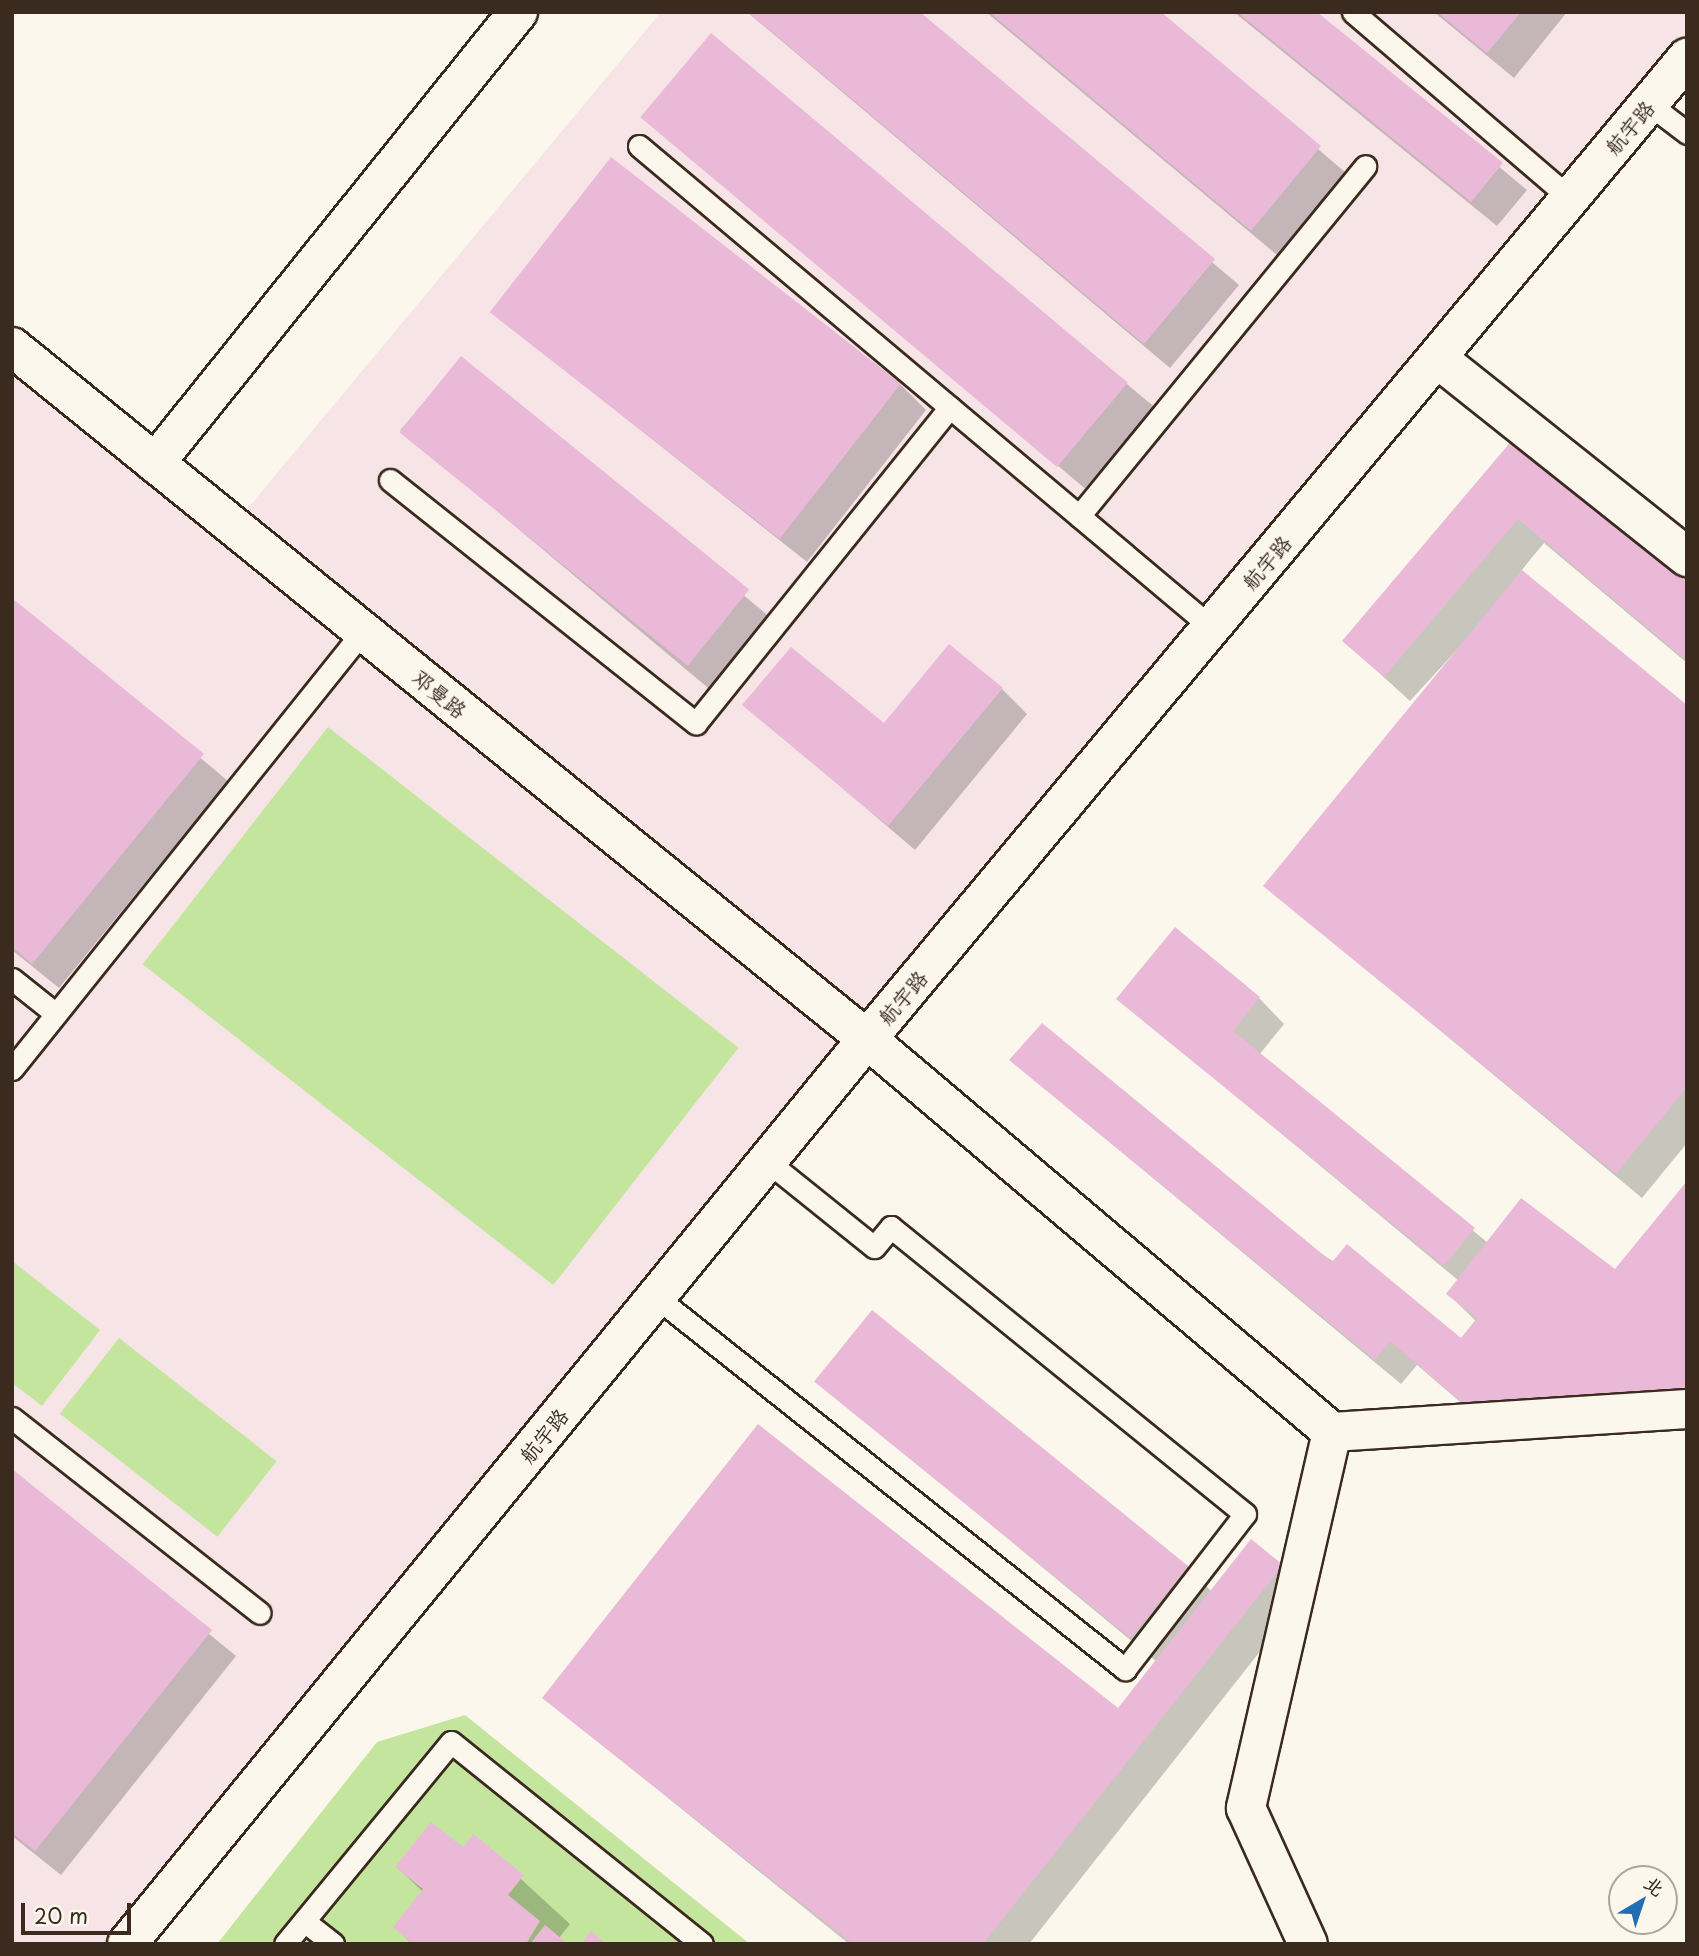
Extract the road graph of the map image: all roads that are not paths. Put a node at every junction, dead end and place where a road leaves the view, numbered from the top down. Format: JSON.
{"nodes":[{"id":1,"x":518,"y":12,"type":"edge"},
{"id":2,"x":1353,"y":12,"type":"edge"},
{"id":3,"x":1687,"y":58,"type":"edge"},
{"id":4,"x":1649,"y":104,"type":"junction"},
{"id":5,"x":1687,"y":133,"type":"edge"},
{"id":6,"x":639,"y":146,"type":"dead end"},
{"id":7,"x":1365,"y":166,"type":"dead end"},
{"id":8,"x":1570,"y":198,"type":"junction"},
{"id":9,"x":12,"y":347,"type":"edge"},
{"id":10,"x":1437,"y":358,"type":"junction"},
{"id":11,"x":950,"y":407,"type":"junction"},
{"id":12,"x":155,"y":463,"type":"junction"},
{"id":13,"x":390,"y":480,"type":"dead end"},
{"id":14,"x":1079,"y":516,"type":"junction"},
{"id":15,"x":1687,"y":557,"type":"edge"},
{"id":16,"x":1211,"y":627,"type":"junction"},
{"id":17,"x":363,"y":631,"type":"junction"},
{"id":18,"x":12,"y":979,"type":"edge"},
{"id":19,"x":56,"y":1014,"type":"junction"},
{"id":20,"x":867,"y":1039,"type":"junction"},
{"id":21,"x":12,"y":1069,"type":"edge"},
{"id":22,"x":768,"y":1161,"type":"junction"},
{"id":23,"x":656,"y":1297,"type":"junction"},
{"id":24,"x":1687,"y":1409,"type":"edge"},
{"id":25,"x":12,"y":1418,"type":"edge"},
{"id":26,"x":1332,"y":1432,"type":"junction"},
{"id":27,"x":260,"y":1612,"type":"dead end"},
{"id":28,"x":304,"y":1921,"type":"junction"},
{"id":29,"x":127,"y":1944,"type":"edge"},
{"id":30,"x":285,"y":1944,"type":"edge"},
{"id":31,"x":333,"y":1944,"type":"edge"},
{"id":32,"x":702,"y":1944,"type":"edge"},
{"id":33,"x":1308,"y":1944,"type":"edge"}],
"edges":[{"from":1,"to":12,"type":"street"},
{"from":2,"to":8,"type":"lane"},
{"from":3,"to":4,"type":"street","name":"航宇路"},
{"from":4,"to":5,"type":"lane"},
{"from":4,"to":8,"type":"street","name":"航宇路"},
{"from":6,"to":11,"type":"lane"},
{"from":7,"to":14,"type":"lane"},
{"from":8,"to":10,"type":"street","name":"航宇路"},
{"from":9,"to":12,"type":"street","name":"邓曼路"},
{"from":10,"to":15,"type":"street"},
{"from":10,"to":16,"type":"street","name":"航宇路"},
{"from":11,"to":13,"type":"lane"},
{"from":11,"to":14,"type":"lane"},
{"from":12,"to":17,"type":"street","name":"邓曼路"},
{"from":14,"to":16,"type":"lane"},
{"from":16,"to":20,"type":"street","name":"航宇路"},
{"from":17,"to":19,"type":"lane"},
{"from":17,"to":20,"type":"street","name":"邓曼路"},
{"from":18,"to":19,"type":"lane"},
{"from":19,"to":21,"type":"lane"},
{"from":20,"to":22,"type":"street","name":"航宇路"},
{"from":20,"to":26,"type":"street","name":"邓曼路"},
{"from":22,"to":23,"type":"street","name":"航宇路"},
{"from":22,"to":23,"type":"lane"},
{"from":23,"to":29,"type":"street","name":"航宇路"},
{"from":24,"to":26,"type":"street"},
{"from":25,"to":27,"type":"lane"},
{"from":26,"to":33,"type":"street"},
{"from":28,"to":30,"type":"lane"},
{"from":28,"to":31,"type":"lane"},
{"from":28,"to":32,"type":"lane"}]}
